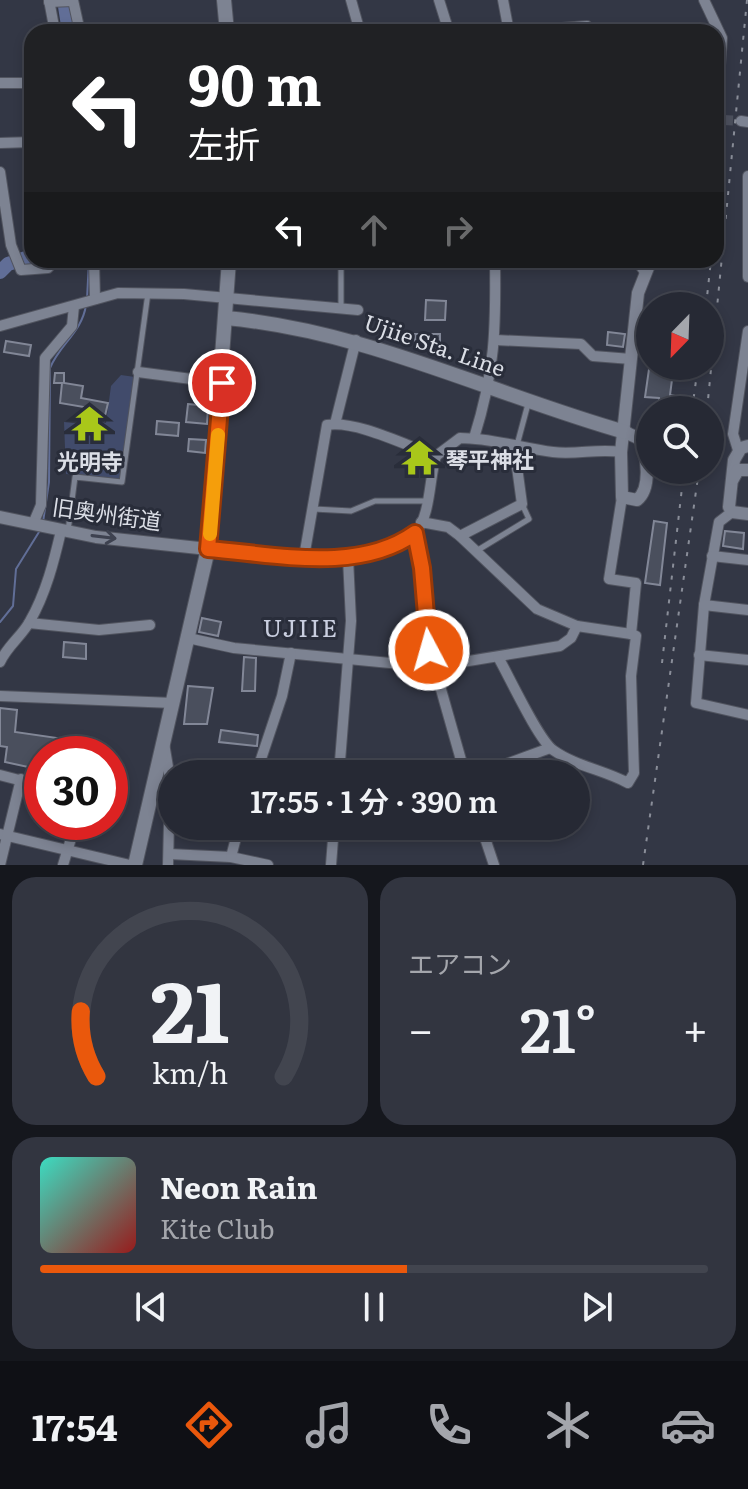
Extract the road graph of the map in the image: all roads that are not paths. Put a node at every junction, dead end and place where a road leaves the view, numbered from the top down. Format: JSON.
{"nodes":[{"id":1,"x":224,"y":0,"type":"edge"},
{"id":2,"x":439,"y":0,"type":"edge"},
{"id":3,"x":503,"y":0,"type":"edge"},
{"id":4,"x":704,"y":0,"type":"edge"},
{"id":5,"x":62,"y":1,"type":"edge"},
{"id":6,"x":353,"y":1,"type":"edge"},
{"id":7,"x":57,"y":24,"type":"edge"},
{"id":8,"x":75,"y":24,"type":"edge"},
{"id":9,"x":226,"y":24,"type":"edge"},
{"id":10,"x":358,"y":24,"type":"edge"},
{"id":11,"x":446,"y":24,"type":"edge"},
{"id":12,"x":508,"y":24,"type":"edge"},
{"id":13,"x":715,"y":24,"type":"edge"},
{"id":14,"x":0,"y":83,"type":"edge"},
{"id":15,"x":24,"y":83,"type":"edge"},
{"id":16,"x":24,"y":142,"type":"edge"},
{"id":17,"x":0,"y":143,"type":"edge"},
{"id":18,"x":0,"y":172,"type":"edge"},
{"id":19,"x":748,"y":179,"type":"edge"},
{"id":20,"x":748,"y":231,"type":"edge"},
{"id":21,"x":48,"y":268,"type":"edge"},
{"id":22,"x":92,"y":268,"type":"edge"},
{"id":23,"x":229,"y":268,"type":"edge"},
{"id":24,"x":341,"y":268,"type":"edge"},
{"id":25,"x":495,"y":268,"type":"edge"},
{"id":26,"x":647,"y":268,"type":"edge"},
{"id":27,"x":748,"y":277,"type":"edge"},
{"id":28,"x":148,"y":293,"type":"junction"},
{"id":29,"x":227,"y":300,"type":"junction"},
{"id":30,"x":86,"y":302,"type":"junction"},
{"id":31,"x":341,"y":308,"type":"junction"},
{"id":32,"x":358,"y":310,"type":"dead end"},
{"id":33,"x":226,"y":318,"type":"junction"},
{"id":34,"x":0,"y":326,"type":"edge"},
{"id":35,"x":748,"y":331,"type":"edge"},
{"id":36,"x":356,"y":340,"type":"junction"},
{"id":37,"x":496,"y":340,"type":"junction"},
{"id":38,"x":747,"y":344,"type":"edge"},
{"id":39,"x":631,"y":359,"type":"junction"},
{"id":40,"x":138,"y":372,"type":"junction"},
{"id":41,"x":222,"y":383,"type":"junction"},
{"id":42,"x":490,"y":386,"type":"junction"},
{"id":43,"x":529,"y":400,"type":"junction"},
{"id":44,"x":743,"y":402,"type":"edge"},
{"id":45,"x":335,"y":424,"type":"junction"},
{"id":46,"x":625,"y":432,"type":"junction"},
{"id":47,"x":474,"y":438,"type":"junction"},
{"id":48,"x":515,"y":445,"type":"junction"},
{"id":49,"x":743,"y":448,"type":"edge"},
{"id":50,"x":621,"y":452,"type":"junction"},
{"id":51,"x":436,"y":456,"type":"junction"},
{"id":52,"x":748,"y":470,"type":"edge"},
{"id":53,"x":732,"y":482,"type":"junction"},
{"id":54,"x":622,"y":497,"type":"junction"},
{"id":55,"x":426,"y":501,"type":"junction"},
{"id":56,"x":522,"y":504,"type":"junction"},
{"id":57,"x":314,"y":509,"type":"junction"},
{"id":58,"x":732,"y":512,"type":"junction"},
{"id":59,"x":748,"y":514,"type":"edge"},
{"id":60,"x":0,"y":517,"type":"edge"},
{"id":61,"x":421,"y":522,"type":"junction"},
{"id":62,"x":33,"y":524,"type":"junction"},
{"id":63,"x":65,"y":531,"type":"junction"},
{"id":64,"x":415,"y":533,"type":"junction"},
{"id":65,"x":460,"y":536,"type":"junction"},
{"id":66,"x":208,"y":549,"type":"junction"},
{"id":67,"x":477,"y":551,"type":"junction"},
{"id":68,"x":712,"y":556,"type":"junction"},
{"id":69,"x":304,"y":557,"type":"junction"},
{"id":70,"x":348,"y":558,"type":"junction"},
{"id":71,"x":748,"y":560,"type":"edge"},
{"id":72,"x":704,"y":605,"type":"junction"},
{"id":73,"x":748,"y":610,"type":"edge"},
{"id":74,"x":29,"y":623,"type":"junction"},
{"id":75,"x":150,"y":625,"type":"dead end"},
{"id":76,"x":577,"y":626,"type":"junction"},
{"id":77,"x":631,"y":634,"type":"junction"},
{"id":78,"x":188,"y":638,"type":"junction"},
{"id":79,"x":291,"y":653,"type":"junction"},
{"id":80,"x":699,"y":655,"type":"junction"},
{"id":81,"x":498,"y":657,"type":"junction"},
{"id":82,"x":348,"y":659,"type":"junction"},
{"id":83,"x":748,"y":660,"type":"edge"},
{"id":84,"x":0,"y":662,"type":"edge"},
{"id":85,"x":432,"y":667,"type":"junction"},
{"id":86,"x":0,"y":696,"type":"edge"},
{"id":87,"x":173,"y":703,"type":"junction"},
{"id":88,"x":748,"y":715,"type":"edge"},
{"id":89,"x":164,"y":741,"type":"junction"},
{"id":90,"x":550,"y":748,"type":"junction"},
{"id":91,"x":261,"y":760,"type":"edge"},
{"id":92,"x":340,"y":760,"type":"edge"},
{"id":93,"x":461,"y":760,"type":"edge"},
{"id":94,"x":517,"y":760,"type":"edge"},
{"id":95,"x":0,"y":775,"type":"edge"},
{"id":96,"x":21,"y":779,"type":"junction"},
{"id":97,"x":24,"y":780,"type":"edge"},
{"id":98,"x":3,"y":835,"type":"edge"},
{"id":99,"x":70,"y":840,"type":"edge"},
{"id":100,"x":235,"y":840,"type":"edge"},
{"id":101,"x":333,"y":840,"type":"edge"},
{"id":102,"x":486,"y":840,"type":"edge"},
{"id":103,"x":67,"y":851,"type":"junction"},
{"id":104,"x":231,"y":857,"type":"junction"},
{"id":105,"x":169,"y":860,"type":"edge"},
{"id":106,"x":0,"y":865,"type":"edge"},
{"id":107,"x":63,"y":865,"type":"edge"},
{"id":108,"x":133,"y":865,"type":"edge"},
{"id":109,"x":268,"y":865,"type":"edge"},
{"id":110,"x":331,"y":865,"type":"edge"},
{"id":111,"x":494,"y":865,"type":"edge"}],
"edges":[{"from":1,"to":9,"type":"main road"},
{"from":2,"to":11,"type":"street"},
{"from":3,"to":12,"type":"street"},
{"from":4,"to":13,"type":"street"},
{"from":5,"to":7,"type":"street"},
{"from":5,"to":8,"type":"street"},
{"from":6,"to":10,"type":"street"},
{"from":14,"to":15,"type":"street"},
{"from":16,"to":17,"type":"street"},
{"from":18,"to":21,"type":"street"},
{"from":19,"to":20,"type":"street"},
{"from":20,"to":27,"type":"street"},
{"from":22,"to":30,"type":"street"},
{"from":23,"to":29,"type":"main road"},
{"from":24,"to":31,"type":"lane"},
{"from":25,"to":37,"type":"street"},
{"from":26,"to":39,"type":"street"},
{"from":28,"to":29,"type":"street"},
{"from":28,"to":30,"type":"street"},
{"from":28,"to":40,"type":"lane"},
{"from":29,"to":31,"type":"street"},
{"from":29,"to":33,"type":"main road"},
{"from":30,"to":34,"type":"street"},
{"from":30,"to":62,"type":"street"},
{"from":31,"to":32,"type":"street"},
{"from":33,"to":36,"type":"main road","name":"Ujiie Sta. Line"},
{"from":33,"to":41,"type":"main road"},
{"from":35,"to":38,"type":"street"},
{"from":36,"to":42,"type":"main road","name":"Ujiie Sta. Line"},
{"from":36,"to":45,"type":"street"},
{"from":37,"to":39,"type":"street"},
{"from":37,"to":42,"type":"street"},
{"from":38,"to":44,"type":"street"},
{"from":39,"to":46,"type":"street"},
{"from":40,"to":41,"type":"street"},
{"from":40,"to":63,"type":"lane"},
{"from":41,"to":66,"type":"main road"},
{"from":42,"to":43,"type":"main road","name":"Ujiie Sta. Line"},
{"from":42,"to":47,"type":"street"},
{"from":43,"to":46,"type":"main road","name":"Ujiie Sta. Line"},
{"from":43,"to":48,"type":"lane"},
{"from":44,"to":49,"type":"street"},
{"from":45,"to":51,"type":"street"},
{"from":45,"to":57,"type":"street"},
{"from":46,"to":50,"type":"street"},
{"from":46,"to":54,"type":"street"},
{"from":47,"to":48,"type":"street"},
{"from":47,"to":51,"type":"street"},
{"from":48,"to":50,"type":"street"},
{"from":48,"to":56,"type":"street"},
{"from":49,"to":53,"type":"street"},
{"from":50,"to":54,"type":"street"},
{"from":51,"to":55,"type":"street"},
{"from":52,"to":53,"type":"street"},
{"from":53,"to":58,"type":"street"},
{"from":54,"to":77,"type":"street"},
{"from":55,"to":57,"type":"lane"},
{"from":55,"to":61,"type":"street"},
{"from":56,"to":65,"type":"street"},
{"from":56,"to":67,"type":"lane"},
{"from":57,"to":69,"type":"street"},
{"from":58,"to":59,"type":"street"},
{"from":58,"to":68,"type":"street"},
{"from":60,"to":62,"type":"street","name":"旧奥州街道"},
{"from":61,"to":64,"type":"street"},
{"from":61,"to":65,"type":"street"},
{"from":62,"to":63,"type":"street","name":"旧奥州街道"},
{"from":63,"to":66,"type":"street","name":"旧奥州街道","one_way":true},
{"from":63,"to":74,"type":"street"},
{"from":64,"to":70,"type":"street"},
{"from":64,"to":85,"type":"street"},
{"from":65,"to":67,"type":"street"},
{"from":66,"to":69,"type":"street"},
{"from":66,"to":78,"type":"main road"},
{"from":67,"to":76,"type":"street"},
{"from":68,"to":71,"type":"street"},
{"from":68,"to":72,"type":"street"},
{"from":69,"to":70,"type":"street"},
{"from":70,"to":82,"type":"street"},
{"from":72,"to":73,"type":"street"},
{"from":72,"to":80,"type":"street"},
{"from":74,"to":75,"type":"street"},
{"from":74,"to":84,"type":"street"},
{"from":76,"to":77,"type":"street"},
{"from":76,"to":81,"type":"street"},
{"from":77,"to":90,"type":"street"},
{"from":78,"to":79,"type":"street"},
{"from":78,"to":87,"type":"main road"},
{"from":79,"to":82,"type":"street"},
{"from":79,"to":91,"type":"street"},
{"from":80,"to":83,"type":"street"},
{"from":80,"to":88,"type":"street"},
{"from":81,"to":85,"type":"street"},
{"from":81,"to":90,"type":"street"},
{"from":82,"to":85,"type":"street"},
{"from":82,"to":92,"type":"street"},
{"from":85,"to":93,"type":"street"},
{"from":86,"to":87,"type":"street"},
{"from":87,"to":89,"type":"main road"},
{"from":89,"to":105,"type":"street"},
{"from":89,"to":108,"type":"main road"},
{"from":90,"to":94,"type":"street"},
{"from":95,"to":96,"type":"street"},
{"from":96,"to":97,"type":"street"},
{"from":96,"to":98,"type":"street"},
{"from":98,"to":103,"type":"street"},
{"from":98,"to":106,"type":"street"},
{"from":99,"to":103,"type":"street"},
{"from":100,"to":104,"type":"street"},
{"from":101,"to":110,"type":"street"},
{"from":102,"to":111,"type":"street"},
{"from":103,"to":107,"type":"street"},
{"from":103,"to":108,"type":"street"},
{"from":104,"to":105,"type":"street"},
{"from":104,"to":109,"type":"street"}]}
